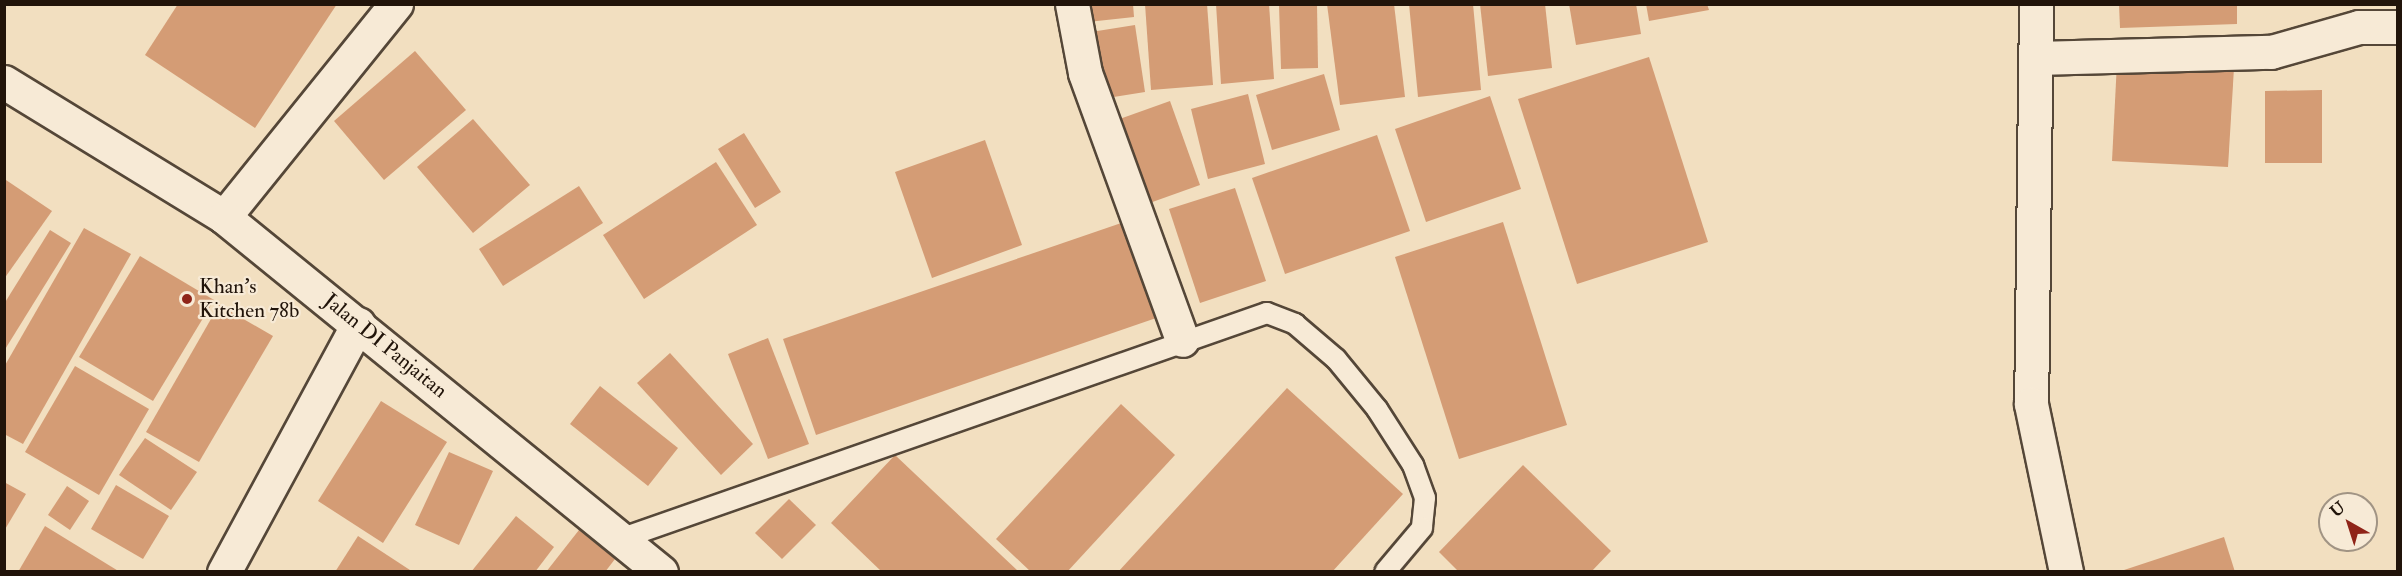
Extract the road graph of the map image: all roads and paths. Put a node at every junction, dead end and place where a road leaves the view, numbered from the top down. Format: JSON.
{"nodes":[{"id":1,"x":396,"y":4,"type":"edge"},
{"id":2,"x":1072,"y":4,"type":"edge"},
{"id":3,"x":2036,"y":4,"type":"edge"},
{"id":4,"x":2397,"y":27,"type":"edge"},
{"id":5,"x":2036,"y":58,"type":"junction"},
{"id":6,"x":4,"y":82,"type":"edge"},
{"id":7,"x":224,"y":217,"type":"junction"},
{"id":8,"x":358,"y":324,"type":"junction"},
{"id":9,"x":1182,"y":340,"type":"junction"},
{"id":10,"x":623,"y":538,"type":"junction"},
{"id":11,"x":224,"y":572,"type":"edge"},
{"id":12,"x":661,"y":572,"type":"edge"},
{"id":13,"x":1385,"y":572,"type":"edge"},
{"id":14,"x":2066,"y":572,"type":"edge"}],
"edges":[{"from":1,"to":7,"type":"street"},
{"from":2,"to":9,"type":"street"},
{"from":3,"to":5,"type":"street"},
{"from":4,"to":5,"type":"street"},
{"from":5,"to":14,"type":"street"},
{"from":6,"to":7,"type":"street","name":"Jalan DI Panjaitan"},
{"from":7,"to":8,"type":"street","name":"Jalan DI Panjaitan"},
{"from":8,"to":10,"type":"street","name":"Jalan DI Panjaitan"},
{"from":8,"to":11,"type":"street"},
{"from":9,"to":10,"type":"lane"},
{"from":9,"to":13,"type":"lane"},
{"from":10,"to":12,"type":"street","name":"Jalan DI Panjaitan"}]}
